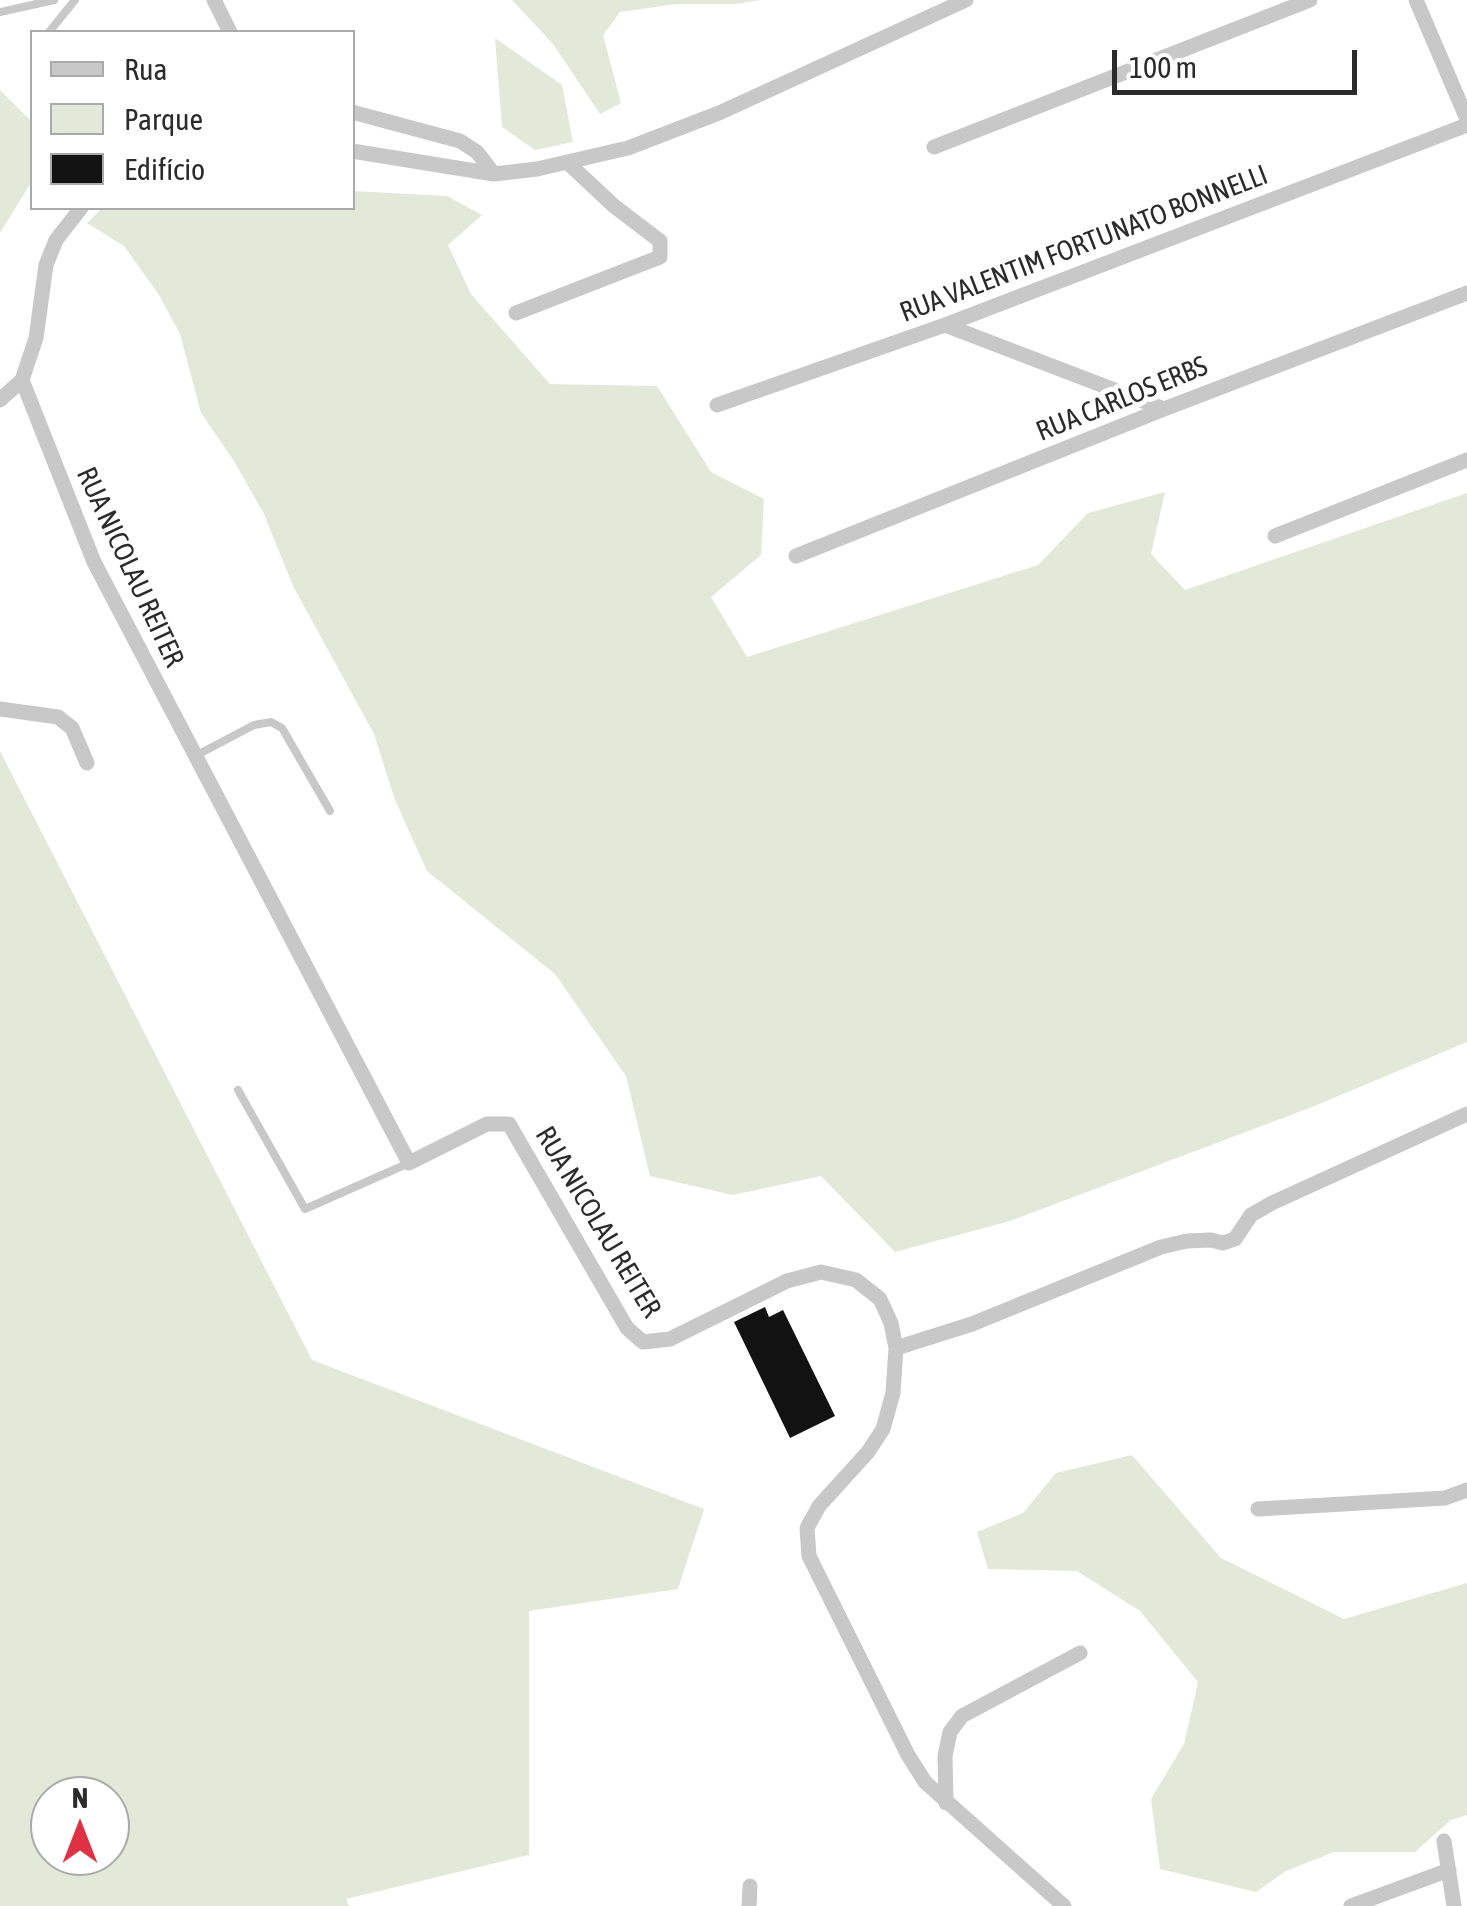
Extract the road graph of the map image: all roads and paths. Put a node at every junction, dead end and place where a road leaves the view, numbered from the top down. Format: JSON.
{"nodes":[{"id":1,"x":54,"y":0,"type":"edge"},
{"id":2,"x":76,"y":0,"type":"edge"},
{"id":3,"x":214,"y":0,"type":"edge"},
{"id":4,"x":966,"y":0,"type":"edge"},
{"id":5,"x":1310,"y":0,"type":"edge"},
{"id":6,"x":1416,"y":0,"type":"edge"},
{"id":7,"x":0,"y":12,"type":"edge"},
{"id":8,"x":52,"y":30,"type":"edge"},
{"id":9,"x":229,"y":30,"type":"edge"},
{"id":10,"x":355,"y":113,"type":"edge"},
{"id":11,"x":1467,"y":122,"type":"edge"},
{"id":12,"x":934,"y":147,"type":"dead end"},
{"id":13,"x":355,"y":151,"type":"edge"},
{"id":14,"x":567,"y":162,"type":"junction"},
{"id":15,"x":494,"y":174,"type":"junction"},
{"id":16,"x":79,"y":210,"type":"edge"},
{"id":17,"x":1467,"y":292,"type":"edge"},
{"id":18,"x":516,"y":313,"type":"dead end"},
{"id":19,"x":946,"y":324,"type":"junction"},
{"id":20,"x":22,"y":380,"type":"junction"},
{"id":21,"x":0,"y":400,"type":"edge"},
{"id":22,"x":717,"y":405,"type":"dead end"},
{"id":23,"x":1164,"y":408,"type":"junction"},
{"id":24,"x":1467,"y":460,"type":"edge"},
{"id":25,"x":1274,"y":536,"type":"dead end"},
{"id":26,"x":796,"y":556,"type":"dead end"},
{"id":27,"x":0,"y":709,"type":"edge"},
{"id":28,"x":194,"y":756,"type":"junction"},
{"id":29,"x":87,"y":763,"type":"dead end"},
{"id":30,"x":330,"y":811,"type":"dead end"},
{"id":31,"x":238,"y":1090,"type":"dead end"},
{"id":32,"x":1467,"y":1114,"type":"edge"},
{"id":33,"x":409,"y":1163,"type":"junction"},
{"id":34,"x":896,"y":1348,"type":"junction"},
{"id":35,"x":1467,"y":1490,"type":"edge"},
{"id":36,"x":1258,"y":1509,"type":"dead end"},
{"id":37,"x":1080,"y":1653,"type":"dead end"},
{"id":38,"x":946,"y":1803,"type":"junction"},
{"id":39,"x":1444,"y":1841,"type":"dead end"},
{"id":40,"x":1449,"y":1870,"type":"junction"},
{"id":41,"x":750,"y":1886,"type":"dead end"},
{"id":42,"x":749,"y":1906,"type":"edge"},
{"id":43,"x":1064,"y":1906,"type":"edge"},
{"id":44,"x":1351,"y":1906,"type":"edge"},
{"id":45,"x":1454,"y":1906,"type":"edge"}],
"edges":[{"from":1,"to":7,"type":"lane"},
{"from":2,"to":8,"type":"lane"},
{"from":3,"to":9,"type":"street"},
{"from":4,"to":14,"type":"street"},
{"from":5,"to":12,"type":"street"},
{"from":6,"to":11,"type":"street"},
{"from":10,"to":15,"type":"street"},
{"from":11,"to":19,"type":"street","name":"RUA VALENTIM FORTUNATO BONNELLI"},
{"from":13,"to":15,"type":"street"},
{"from":14,"to":15,"type":"street"},
{"from":14,"to":18,"type":"street"},
{"from":16,"to":20,"type":"street"},
{"from":17,"to":23,"type":"street","name":"RUA CARLOS ERBS"},
{"from":19,"to":22,"type":"street","name":"RUA VALENTIM FORTUNATO BONNELLI"},
{"from":19,"to":23,"type":"street"},
{"from":20,"to":21,"type":"street"},
{"from":20,"to":28,"type":"street","name":"RUA NICOLAU REITER"},
{"from":23,"to":26,"type":"street","name":"RUA CARLOS ERBS"},
{"from":24,"to":25,"type":"street"},
{"from":27,"to":29,"type":"street"},
{"from":28,"to":30,"type":"lane"},
{"from":28,"to":33,"type":"street","name":"RUA NICOLAU REITER"},
{"from":31,"to":33,"type":"lane"},
{"from":32,"to":34,"type":"street"},
{"from":33,"to":34,"type":"street","name":"RUA NICOLAU REITER"},
{"from":34,"to":38,"type":"street","name":"RUA NICOLAU REITER"},
{"from":35,"to":36,"type":"street"},
{"from":37,"to":38,"type":"street"},
{"from":38,"to":43,"type":"street","name":"RUA NICOLAU REITER"},
{"from":39,"to":40,"type":"street"},
{"from":40,"to":44,"type":"street"},
{"from":40,"to":45,"type":"street"},
{"from":41,"to":42,"type":"street"}]}
